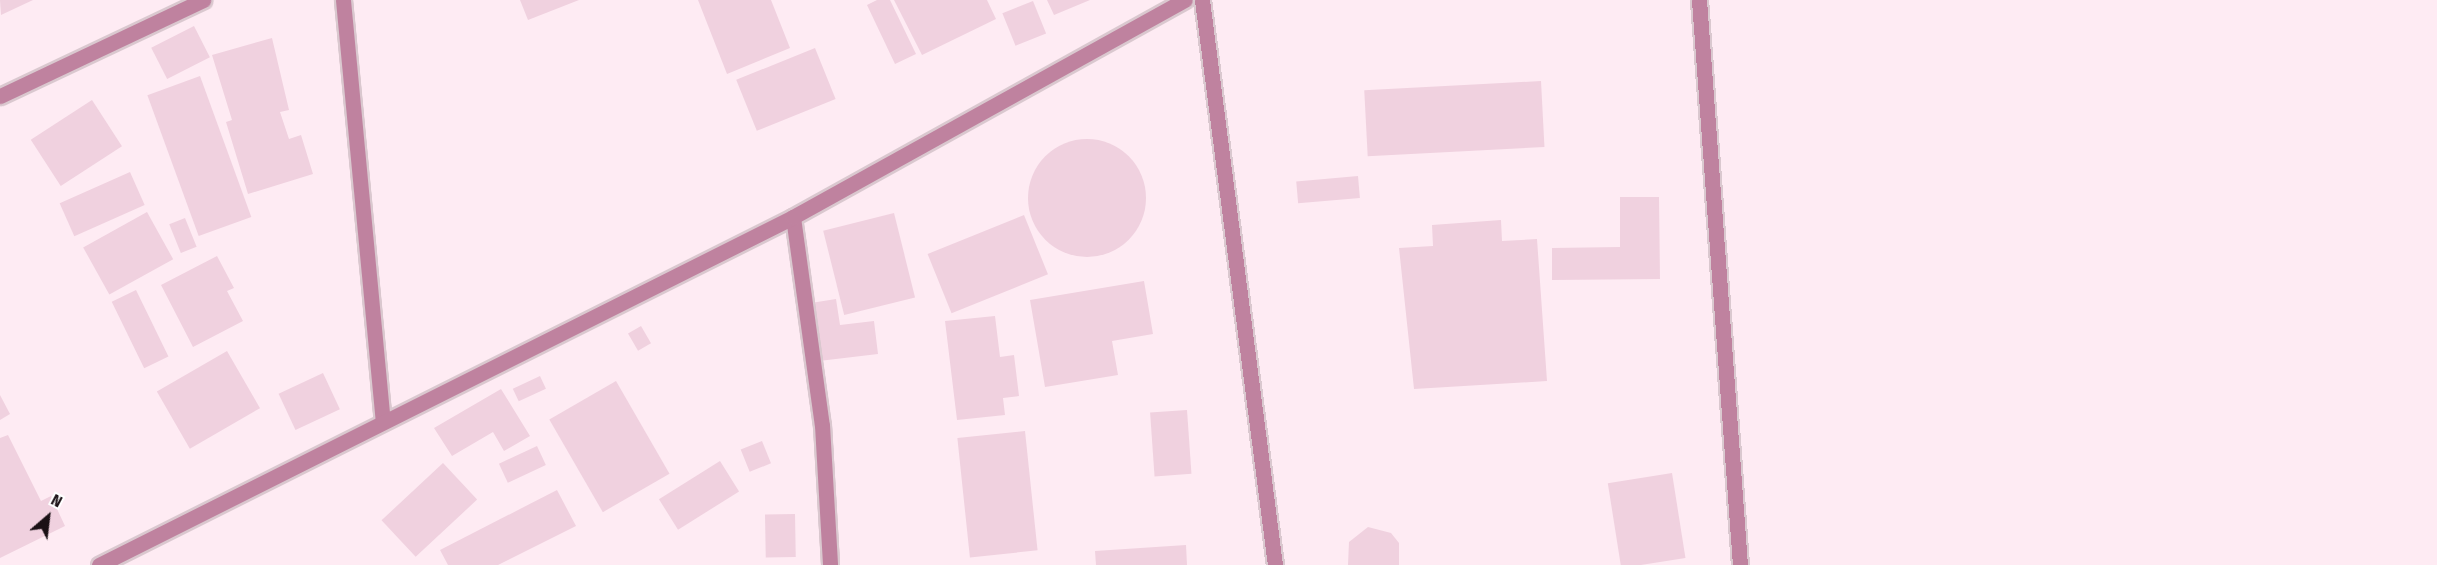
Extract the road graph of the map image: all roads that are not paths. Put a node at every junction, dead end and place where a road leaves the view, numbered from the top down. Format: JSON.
{"nodes":[{"id":1,"x":202,"y":0,"type":"edge"},
{"id":2,"x":343,"y":0,"type":"edge"},
{"id":3,"x":1185,"y":0,"type":"edge"},
{"id":4,"x":1202,"y":0,"type":"edge"},
{"id":5,"x":1699,"y":0,"type":"edge"},
{"id":6,"x":0,"y":96,"type":"edge"},
{"id":7,"x":793,"y":217,"type":"junction"},
{"id":8,"x":383,"y":421,"type":"junction"},
{"id":9,"x":99,"y":565,"type":"edge"},
{"id":10,"x":830,"y":565,"type":"edge"},
{"id":11,"x":1275,"y":565,"type":"edge"},
{"id":12,"x":1740,"y":565,"type":"edge"}],
"edges":[{"from":1,"to":6,"type":"street"},
{"from":2,"to":8,"type":"street"},
{"from":3,"to":7,"type":"street"},
{"from":4,"to":11,"type":"street"},
{"from":5,"to":12,"type":"street"},
{"from":7,"to":8,"type":"street"},
{"from":7,"to":10,"type":"street"},
{"from":8,"to":9,"type":"street"}]}
